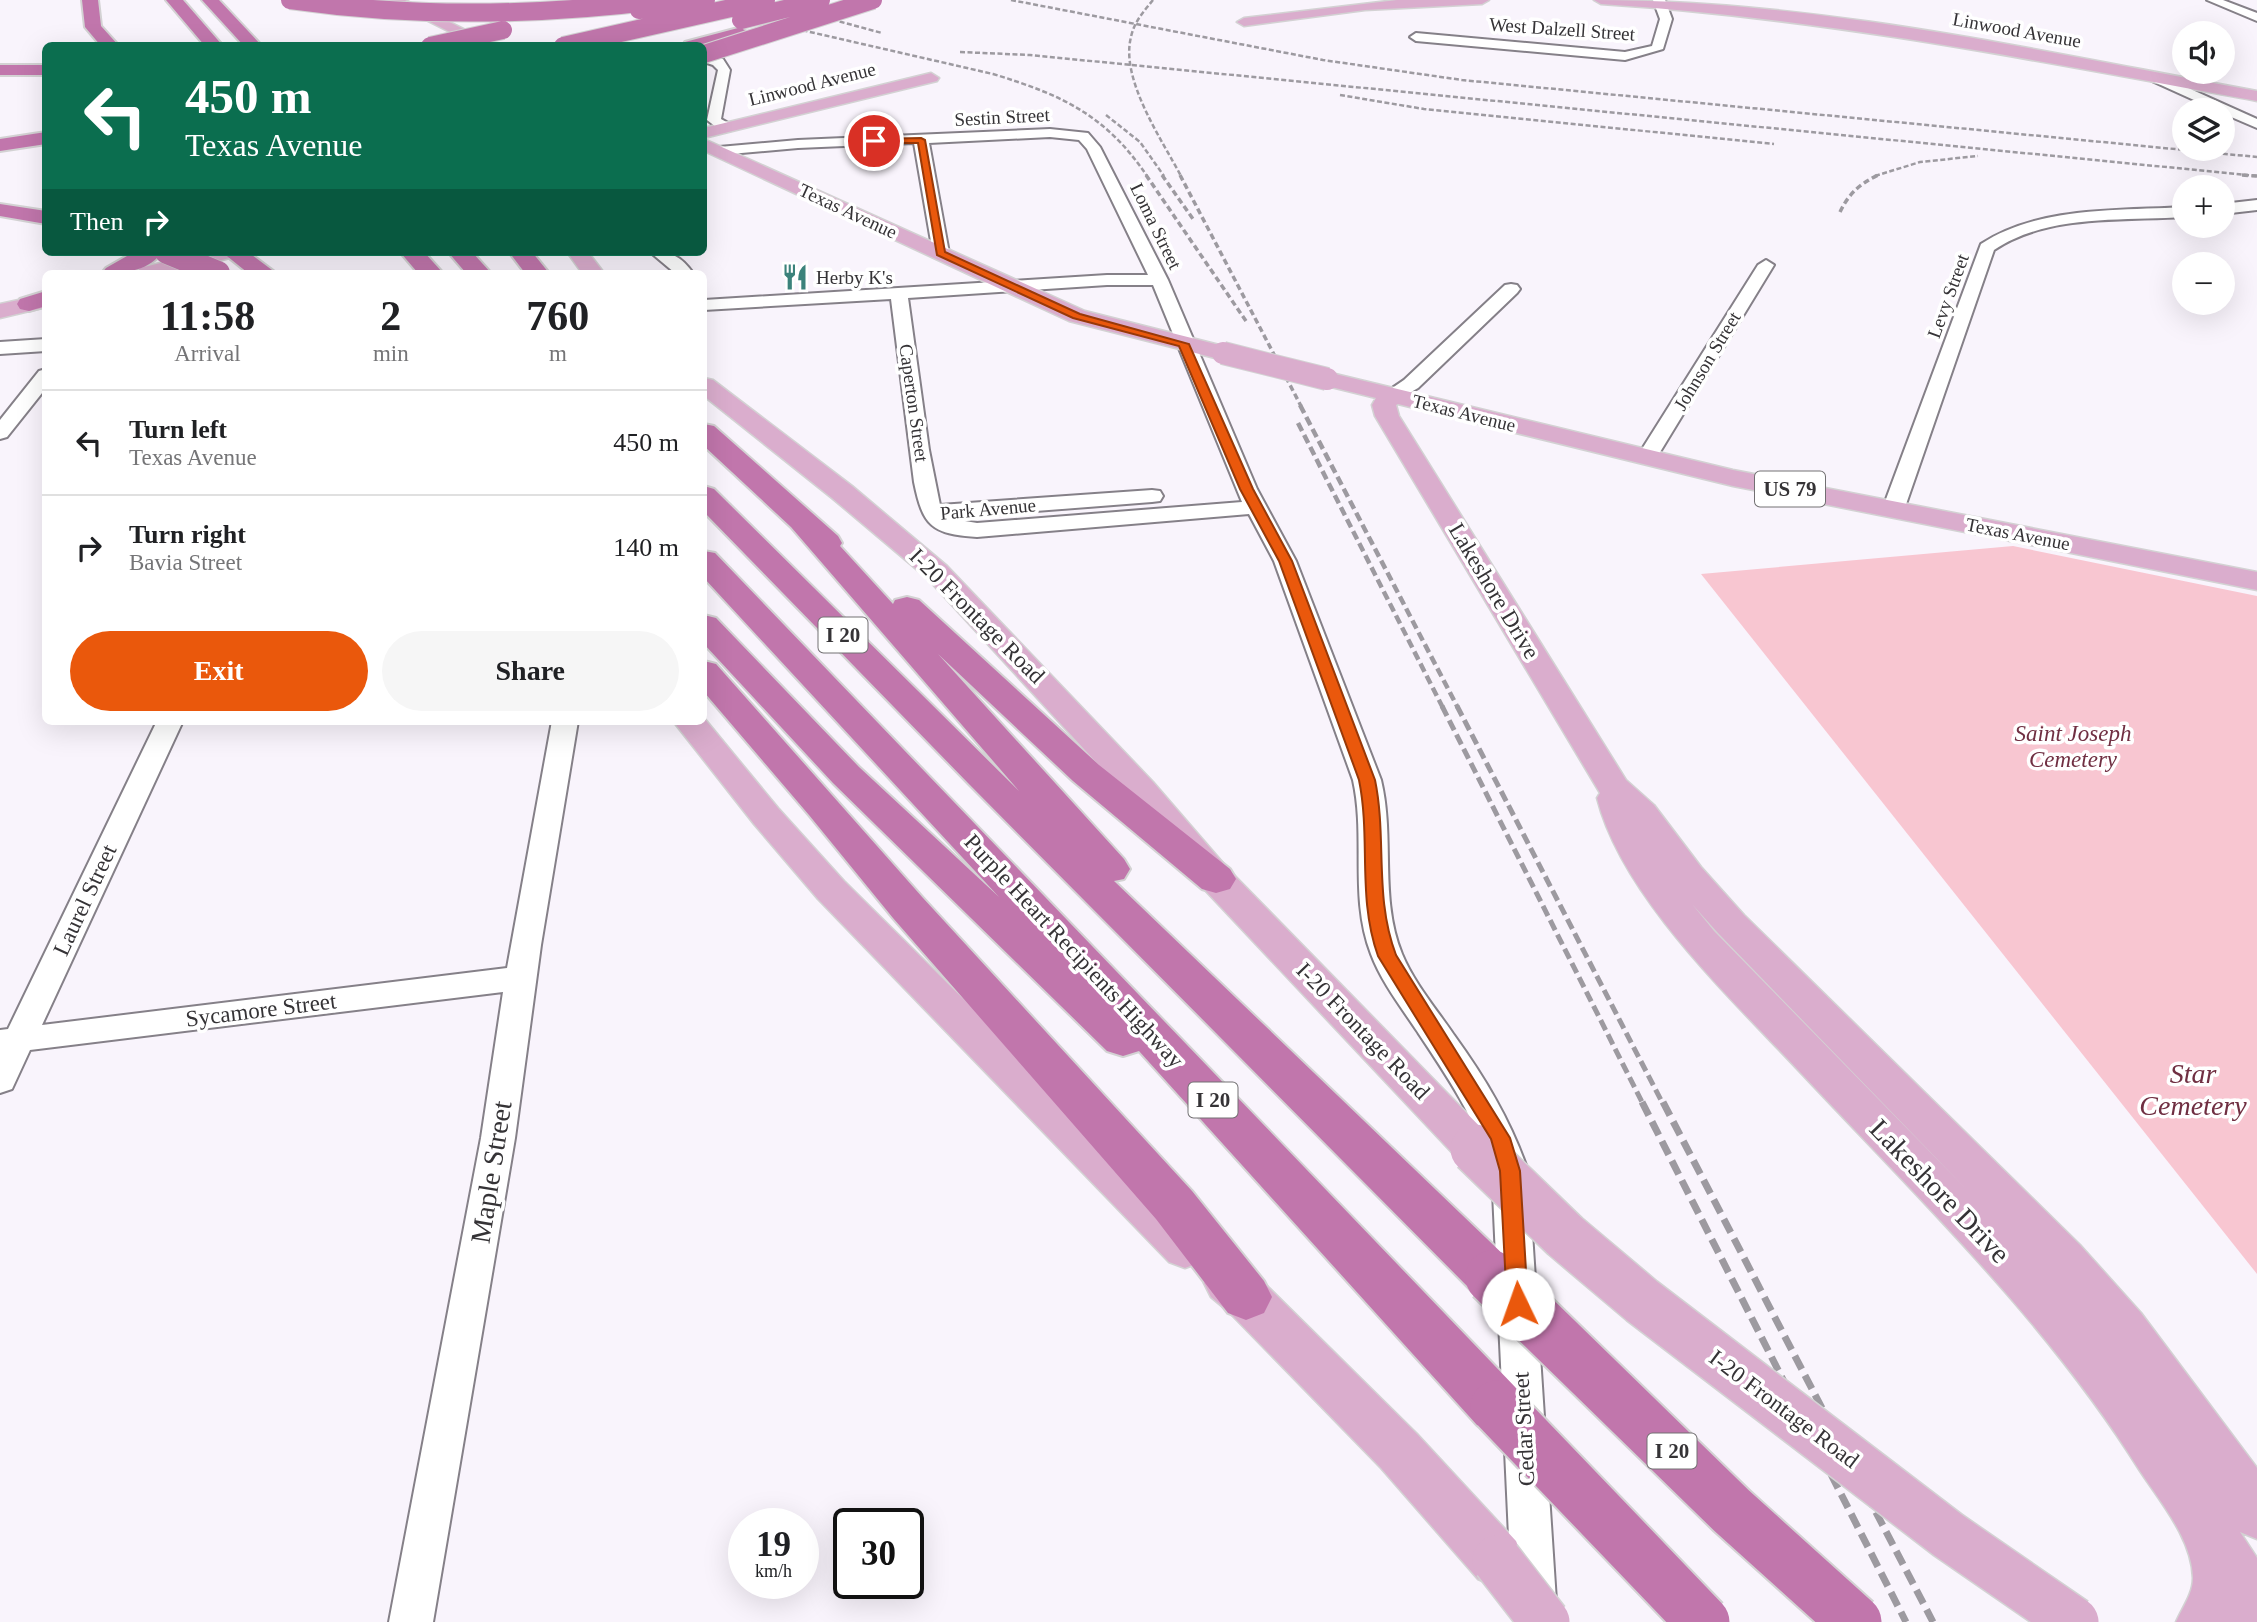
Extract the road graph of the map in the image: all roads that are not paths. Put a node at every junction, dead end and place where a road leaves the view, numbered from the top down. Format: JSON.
{"nodes":[{"id":1,"x":90,"y":0,"type":"edge"},
{"id":2,"x":165,"y":0,"type":"edge"},
{"id":3,"x":174,"y":0,"type":"edge"},
{"id":4,"x":210,"y":0,"type":"edge"},
{"id":5,"x":290,"y":0,"type":"edge"},
{"id":6,"x":393,"y":0,"type":"edge"},
{"id":7,"x":664,"y":0,"type":"edge"},
{"id":8,"x":706,"y":0,"type":"edge"},
{"id":9,"x":766,"y":0,"type":"edge"},
{"id":10,"x":821,"y":0,"type":"edge"},
{"id":11,"x":865,"y":0,"type":"edge"},
{"id":12,"x":873,"y":0,"type":"edge"},
{"id":13,"x":1482,"y":0,"type":"edge"},
{"id":14,"x":1601,"y":0,"type":"edge"},
{"id":15,"x":2213,"y":0,"type":"edge"},
{"id":16,"x":1660,"y":1,"type":"edge"},
{"id":17,"x":2257,"y":17,"type":"edge"},
{"id":18,"x":1244,"y":22,"type":"dead end"},
{"id":19,"x":173,"y":25,"type":"dead end"},
{"id":20,"x":1416,"y":37,"type":"dead end"},
{"id":21,"x":107,"y":42,"type":"edge"},
{"id":22,"x":211,"y":42,"type":"edge"},
{"id":23,"x":250,"y":42,"type":"edge"},
{"id":24,"x":449,"y":42,"type":"edge"},
{"id":25,"x":482,"y":42,"type":"edge"},
{"id":26,"x":581,"y":42,"type":"edge"},
{"id":27,"x":650,"y":42,"type":"edge"},
{"id":28,"x":706,"y":42,"type":"edge"},
{"id":29,"x":726,"y":44,"type":"dead end"},
{"id":30,"x":707,"y":53,"type":"edge"},
{"id":31,"x":707,"y":53,"type":"edge"},
{"id":32,"x":707,"y":56,"type":"edge"},
{"id":33,"x":0,"y":70,"type":"edge"},
{"id":34,"x":42,"y":70,"type":"edge"},
{"id":35,"x":931,"y":78,"type":"dead end"},
{"id":36,"x":2157,"y":78,"type":"junction"},
{"id":37,"x":2257,"y":96,"type":"edge"},
{"id":38,"x":2257,"y":124,"type":"edge"},
{"id":39,"x":725,"y":127,"type":"junction"},
{"id":40,"x":707,"y":132,"type":"edge"},
{"id":41,"x":1078,"y":135,"type":"joint"},
{"id":42,"x":42,"y":139,"type":"edge"},
{"id":43,"x":921,"y":140,"type":"junction"},
{"id":44,"x":0,"y":145,"type":"edge"},
{"id":45,"x":711,"y":147,"type":"edge"},
{"id":46,"x":2257,"y":205,"type":"edge"},
{"id":47,"x":2235,"y":208,"type":"edge"},
{"id":48,"x":0,"y":210,"type":"edge"},
{"id":49,"x":2172,"y":213,"type":"edge"},
{"id":50,"x":42,"y":217,"type":"edge"},
{"id":51,"x":940,"y":253,"type":"junction"},
{"id":52,"x":144,"y":256,"type":"edge"},
{"id":53,"x":177,"y":256,"type":"edge"},
{"id":54,"x":218,"y":256,"type":"edge"},
{"id":55,"x":238,"y":256,"type":"edge"},
{"id":56,"x":415,"y":256,"type":"edge"},
{"id":57,"x":463,"y":256,"type":"edge"},
{"id":58,"x":523,"y":256,"type":"edge"},
{"id":59,"x":580,"y":256,"type":"edge"},
{"id":60,"x":665,"y":256,"type":"edge"},
{"id":61,"x":198,"y":262,"type":"edge"},
{"id":62,"x":1766,"y":265,"type":"dead end"},
{"id":63,"x":119,"y":270,"type":"edge"},
{"id":64,"x":162,"y":270,"type":"edge"},
{"id":65,"x":211,"y":270,"type":"edge"},
{"id":66,"x":259,"y":270,"type":"edge"},
{"id":67,"x":428,"y":270,"type":"edge"},
{"id":68,"x":476,"y":270,"type":"edge"},
{"id":69,"x":535,"y":270,"type":"edge"},
{"id":70,"x":591,"y":270,"type":"edge"},
{"id":71,"x":682,"y":270,"type":"edge"},
{"id":72,"x":1159,"y":280,"type":"junction"},
{"id":73,"x":1011,"y":286,"type":"junction"},
{"id":74,"x":1511,"y":289,"type":"dead end"},
{"id":75,"x":899,"y":293,"type":"junction"},
{"id":76,"x":41,"y":301,"type":"edge"},
{"id":77,"x":707,"y":305,"type":"edge"},
{"id":78,"x":0,"y":311,"type":"edge"},
{"id":79,"x":1184,"y":344,"type":"junction"},
{"id":80,"x":42,"y":345,"type":"edge"},
{"id":81,"x":0,"y":348,"type":"edge"},
{"id":82,"x":42,"y":380,"type":"edge"},
{"id":83,"x":707,"y":387,"type":"edge"},
{"id":84,"x":1401,"y":390,"type":"junction"},
{"id":85,"x":0,"y":433,"type":"edge"},
{"id":86,"x":707,"y":435,"type":"edge"},
{"id":87,"x":1647,"y":457,"type":"junction"},
{"id":88,"x":707,"y":498,"type":"edge"},
{"id":89,"x":1251,"y":498,"type":"junction"},
{"id":90,"x":1893,"y":510,"type":"junction"},
{"id":91,"x":931,"y":512,"type":"joint"},
{"id":92,"x":806,"y":527,"type":"junction"},
{"id":93,"x":707,"y":563,"type":"edge"},
{"id":94,"x":2257,"y":581,"type":"edge"},
{"id":95,"x":707,"y":628,"type":"edge"},
{"id":96,"x":707,"y":674,"type":"edge"},
{"id":97,"x":168,"y":725,"type":"edge"},
{"id":98,"x":564,"y":725,"type":"edge"},
{"id":99,"x":692,"y":725,"type":"edge"},
{"id":100,"x":1216,"y":879,"type":"junction"},
{"id":101,"x":522,"y":978,"type":"junction"},
{"id":102,"x":10,"y":1041,"type":"edge"},
{"id":103,"x":0,"y":1080,"type":"edge"},
{"id":104,"x":1324,"y":1113,"type":"junction"},
{"id":105,"x":1246,"y":1297,"type":"junction"},
{"id":106,"x":1403,"y":1305,"type":"junction"},
{"id":107,"x":2235,"y":1526,"type":"edge"},
{"id":108,"x":2257,"y":1607,"type":"edge"},
{"id":109,"x":411,"y":1622,"type":"edge"},
{"id":110,"x":1535,"y":1622,"type":"edge"},
{"id":111,"x":1545,"y":1622,"type":"edge"},
{"id":112,"x":1703,"y":1622,"type":"edge"},
{"id":113,"x":1855,"y":1622,"type":"edge"},
{"id":114,"x":2074,"y":1622,"type":"edge"},
{"id":115,"x":2204,"y":1622,"type":"edge"}],
"edges":[{"from":1,"to":21,"type":"highway"},
{"from":2,"to":19,"type":"highway"},
{"from":3,"to":22,"type":"highway"},
{"from":4,"to":23,"type":"highway"},
{"from":5,"to":7,"type":"highway","bridge":true},
{"from":6,"to":25,"type":"main road"},
{"from":8,"to":24,"type":"highway","bridge":true},
{"from":9,"to":26,"type":"highway","bridge":true},
{"from":10,"to":27,"type":"highway","bridge":true},
{"from":11,"to":28,"type":"highway","bridge":true},
{"from":12,"to":30,"type":"highway","bridge":true},
{"from":13,"to":18,"type":"main road"},
{"from":14,"to":16,"type":"main road","name":"Linwood Avenue"},
{"from":15,"to":17,"type":"street"},
{"from":16,"to":20,"type":"street","name":"West Dalzell Street"},
{"from":16,"to":36,"type":"main road","name":"Linwood Avenue"},
{"from":29,"to":31,"type":"street"},
{"from":32,"to":39,"type":"street"},
{"from":33,"to":34,"type":"highway"},
{"from":35,"to":39,"type":"main road","name":"Linwood Avenue"},
{"from":36,"to":37,"type":"main road","name":"Linwood Avenue"},
{"from":36,"to":38,"type":"street"},
{"from":39,"to":40,"type":"main road","name":"Linwood Avenue"},
{"from":41,"to":43,"type":"street","name":"Sestin Street"},
{"from":41,"to":72,"type":"street","name":"Loma Street"},
{"from":42,"to":44,"type":"highway"},
{"from":43,"to":45,"type":"street","name":"Sestin Street"},
{"from":43,"to":51,"type":"street"},
{"from":45,"to":51,"type":"main road","name":"Texas Avenue","number":"US 79"},
{"from":46,"to":47,"type":"street"},
{"from":48,"to":50,"type":"highway"},
{"from":49,"to":90,"type":"street","name":"Levy Street"},
{"from":51,"to":73,"type":"main road","name":"Texas Avenue","number":"US 79"},
{"from":52,"to":63,"type":"highway"},
{"from":53,"to":65,"type":"highway","bridge":true},
{"from":54,"to":61,"type":"main road"},
{"from":55,"to":66,"type":"highway"},
{"from":56,"to":67,"type":"highway"},
{"from":57,"to":68,"type":"highway"},
{"from":58,"to":69,"type":"highway"},
{"from":59,"to":70,"type":"main road"},
{"from":60,"to":71,"type":"street"},
{"from":61,"to":64,"type":"main road"},
{"from":62,"to":87,"type":"street","name":"Johnson Street"},
{"from":72,"to":73,"type":"street"},
{"from":72,"to":79,"type":"street","name":"Loma Street"},
{"from":73,"to":75,"type":"street"},
{"from":73,"to":79,"type":"main road","name":"Texas Avenue","number":"US 79"},
{"from":74,"to":84,"type":"street"},
{"from":75,"to":77,"type":"street"},
{"from":75,"to":91,"type":"street","name":"Caperton Street"},
{"from":76,"to":78,"type":"main road"},
{"from":79,"to":84,"type":"main road","name":"Texas Avenue","number":"US 79","bridge":true},
{"from":79,"to":89,"type":"street","name":"Cedar Street"},
{"from":80,"to":81,"type":"street"},
{"from":82,"to":85,"type":"street"},
{"from":83,"to":100,"type":"main road","name":"I-20 Frontage Road"},
{"from":84,"to":87,"type":"main road","name":"Texas Avenue","number":"US 79"},
{"from":84,"to":107,"type":"main road","name":"Lakeshore Drive"},
{"from":86,"to":92,"type":"highway"},
{"from":87,"to":90,"type":"main road","name":"Texas Avenue","number":"US 79"},
{"from":88,"to":104,"type":"highway","number":"I 20"},
{"from":89,"to":91,"type":"street","name":"Park Avenue"},
{"from":89,"to":110,"type":"street","name":"Cedar Street"},
{"from":90,"to":94,"type":"main road","name":"Texas Avenue","number":"US 79"},
{"from":92,"to":100,"type":"highway"},
{"from":92,"to":104,"type":"highway"},
{"from":93,"to":106,"type":"highway","name":"Purple Heart Recipients Highway","number":"I 20"},
{"from":95,"to":106,"type":"highway"},
{"from":96,"to":105,"type":"highway"},
{"from":97,"to":102,"type":"street","name":"Laurel Street"},
{"from":98,"to":101,"type":"street","name":"Maple Street"},
{"from":99,"to":105,"type":"main road"},
{"from":100,"to":114,"type":"main road","name":"I-20 Frontage Road","bridge":true},
{"from":101,"to":102,"type":"street","name":"Sycamore Street"},
{"from":101,"to":109,"type":"street","name":"Maple Street"},
{"from":102,"to":103,"type":"street","name":"Laurel Street"},
{"from":104,"to":113,"type":"highway","number":"I 20","bridge":true},
{"from":105,"to":111,"type":"main road","bridge":true},
{"from":106,"to":112,"type":"highway","name":"Purple Heart Recipients Highway","number":"I 20","bridge":true},
{"from":107,"to":108,"type":"main road","name":"Lakeshore Drive"},
{"from":107,"to":115,"type":"main road"}]}
